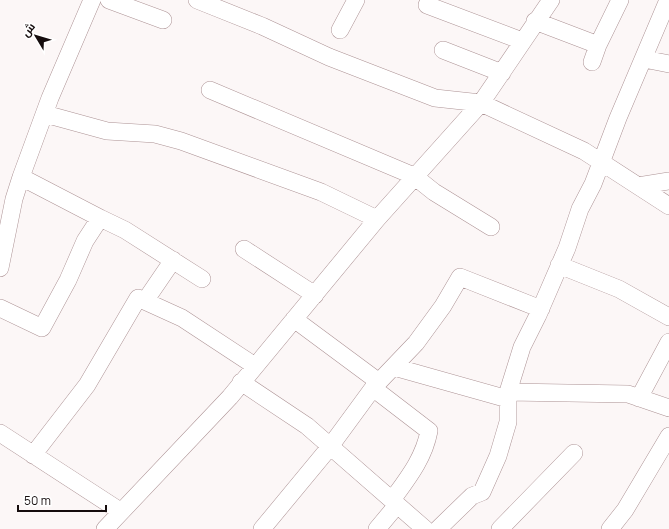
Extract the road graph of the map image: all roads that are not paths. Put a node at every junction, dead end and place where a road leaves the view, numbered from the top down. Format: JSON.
{"nodes":[{"id":1,"x":92,"y":0,"type":"edge"},
{"id":2,"x":110,"y":0,"type":"edge"},
{"id":3,"x":197,"y":0,"type":"edge"},
{"id":4,"x":356,"y":0,"type":"edge"},
{"id":5,"x":551,"y":0,"type":"edge"},
{"id":6,"x":620,"y":0,"type":"edge"},
{"id":7,"x":669,"y":0,"type":"edge"},
{"id":8,"x":219,"y":4,"type":"edge"},
{"id":9,"x":427,"y":5,"type":"dead end"},
{"id":10,"x":163,"y":20,"type":"dead end"},
{"id":11,"x":536,"y":21,"type":"junction"},
{"id":12,"x":340,"y":30,"type":"dead end"},
{"id":13,"x":522,"y":41,"type":"junction"},
{"id":14,"x":598,"y":45,"type":"junction"},
{"id":15,"x":443,"y":50,"type":"dead end"},
{"id":16,"x":644,"y":59,"type":"junction"},
{"id":17,"x":592,"y":62,"type":"dead end"},
{"id":18,"x":669,"y":64,"type":"edge"},
{"id":19,"x":502,"y":73,"type":"junction"},
{"id":20,"x":210,"y":90,"type":"dead end"},
{"id":21,"x":480,"y":103,"type":"junction"},
{"id":22,"x":45,"y":114,"type":"junction"},
{"id":23,"x":602,"y":161,"type":"junction"},
{"id":24,"x":414,"y":176,"type":"junction"},
{"id":25,"x":21,"y":177,"type":"junction"},
{"id":26,"x":669,"y":181,"type":"edge"},
{"id":27,"x":638,"y":186,"type":"junction"},
{"id":28,"x":669,"y":206,"type":"edge"},
{"id":29,"x":100,"y":218,"type":"junction"},
{"id":30,"x":377,"y":219,"type":"junction"},
{"id":31,"x":491,"y":227,"type":"dead end"},
{"id":32,"x":2,"y":246,"type":"edge"},
{"id":33,"x":244,"y":249,"type":"dead end"},
{"id":34,"x":173,"y":260,"type":"junction"},
{"id":35,"x":559,"y":266,"type":"junction"},
{"id":36,"x":0,"y":268,"type":"edge"},
{"id":37,"x":202,"y":279,"type":"dead end"},
{"id":38,"x":316,"y":295,"type":"junction"},
{"id":39,"x":146,"y":301,"type":"junction"},
{"id":40,"x":0,"y":308,"type":"edge"},
{"id":41,"x":541,"y":308,"type":"junction"},
{"id":42,"x":669,"y":317,"type":"edge"},
{"id":43,"x":294,"y":319,"type":"junction"},
{"id":44,"x":669,"y":342,"type":"edge"},
{"id":45,"x":255,"y":366,"type":"junction"},
{"id":46,"x":394,"y":367,"type":"junction"},
{"id":47,"x":242,"y":382,"type":"junction"},
{"id":48,"x":376,"y":385,"type":"junction"},
{"id":49,"x":508,"y":396,"type":"junction"},
{"id":50,"x":639,"y":398,"type":"junction"},
{"id":51,"x":669,"y":408,"type":"edge"},
{"id":52,"x":0,"y":434,"type":"edge"},
{"id":53,"x":669,"y":436,"type":"edge"},
{"id":54,"x":330,"y":448,"type":"junction"},
{"id":55,"x":574,"y":453,"type":"dead end"},
{"id":56,"x":33,"y":455,"type":"junction"},
{"id":57,"x":394,"y":503,"type":"junction"},
{"id":58,"x":120,"y":511,"type":"junction"},
{"id":59,"x":105,"y":529,"type":"edge"},
{"id":60,"x":262,"y":529,"type":"edge"},
{"id":61,"x":377,"y":529,"type":"edge"},
{"id":62,"x":425,"y":529,"type":"edge"},
{"id":63,"x":438,"y":529,"type":"edge"},
{"id":64,"x":500,"y":529,"type":"edge"},
{"id":65,"x":610,"y":529,"type":"edge"}],
"edges":[{"from":1,"to":22,"type":"street"},
{"from":2,"to":10,"type":"street"},
{"from":3,"to":8,"type":"street"},
{"from":4,"to":12,"type":"street"},
{"from":5,"to":11,"type":"street"},
{"from":6,"to":14,"type":"street"},
{"from":7,"to":16,"type":"street"},
{"from":8,"to":21,"type":"street"},
{"from":9,"to":13,"type":"street"},
{"from":11,"to":13,"type":"street"},
{"from":11,"to":14,"type":"street"},
{"from":13,"to":19,"type":"street"},
{"from":14,"to":17,"type":"street"},
{"from":15,"to":19,"type":"street"},
{"from":16,"to":18,"type":"street"},
{"from":16,"to":23,"type":"street"},
{"from":19,"to":21,"type":"street"},
{"from":20,"to":24,"type":"street"},
{"from":21,"to":23,"type":"street"},
{"from":21,"to":24,"type":"street"},
{"from":22,"to":25,"type":"street"},
{"from":22,"to":30,"type":"street"},
{"from":23,"to":27,"type":"street"},
{"from":23,"to":35,"type":"street"},
{"from":24,"to":30,"type":"street"},
{"from":24,"to":31,"type":"street"},
{"from":25,"to":29,"type":"street"},
{"from":25,"to":32,"type":"street"},
{"from":26,"to":27,"type":"street"},
{"from":27,"to":28,"type":"street"},
{"from":29,"to":34,"type":"street"},
{"from":29,"to":40,"type":"street"},
{"from":30,"to":38,"type":"street"},
{"from":32,"to":36,"type":"street"},
{"from":33,"to":38,"type":"street"},
{"from":34,"to":37,"type":"street"},
{"from":34,"to":39,"type":"street"},
{"from":35,"to":41,"type":"street"},
{"from":35,"to":42,"type":"street"},
{"from":38,"to":43,"type":"street"},
{"from":39,"to":45,"type":"street"},
{"from":39,"to":56,"type":"street"},
{"from":41,"to":46,"type":"street"},
{"from":41,"to":49,"type":"street"},
{"from":43,"to":45,"type":"street"},
{"from":43,"to":48,"type":"street"},
{"from":44,"to":50,"type":"street"},
{"from":45,"to":47,"type":"street"},
{"from":46,"to":48,"type":"street"},
{"from":46,"to":49,"type":"street"},
{"from":47,"to":54,"type":"street"},
{"from":47,"to":58,"type":"street"},
{"from":48,"to":54,"type":"street"},
{"from":48,"to":57,"type":"street"},
{"from":49,"to":50,"type":"street"},
{"from":49,"to":63,"type":"street"},
{"from":50,"to":51,"type":"street"},
{"from":52,"to":56,"type":"street"},
{"from":53,"to":65,"type":"street"},
{"from":54,"to":57,"type":"street"},
{"from":54,"to":60,"type":"street"},
{"from":55,"to":64,"type":"street"},
{"from":56,"to":58,"type":"street"},
{"from":57,"to":61,"type":"street"},
{"from":57,"to":62,"type":"street"},
{"from":58,"to":59,"type":"street"}]}
